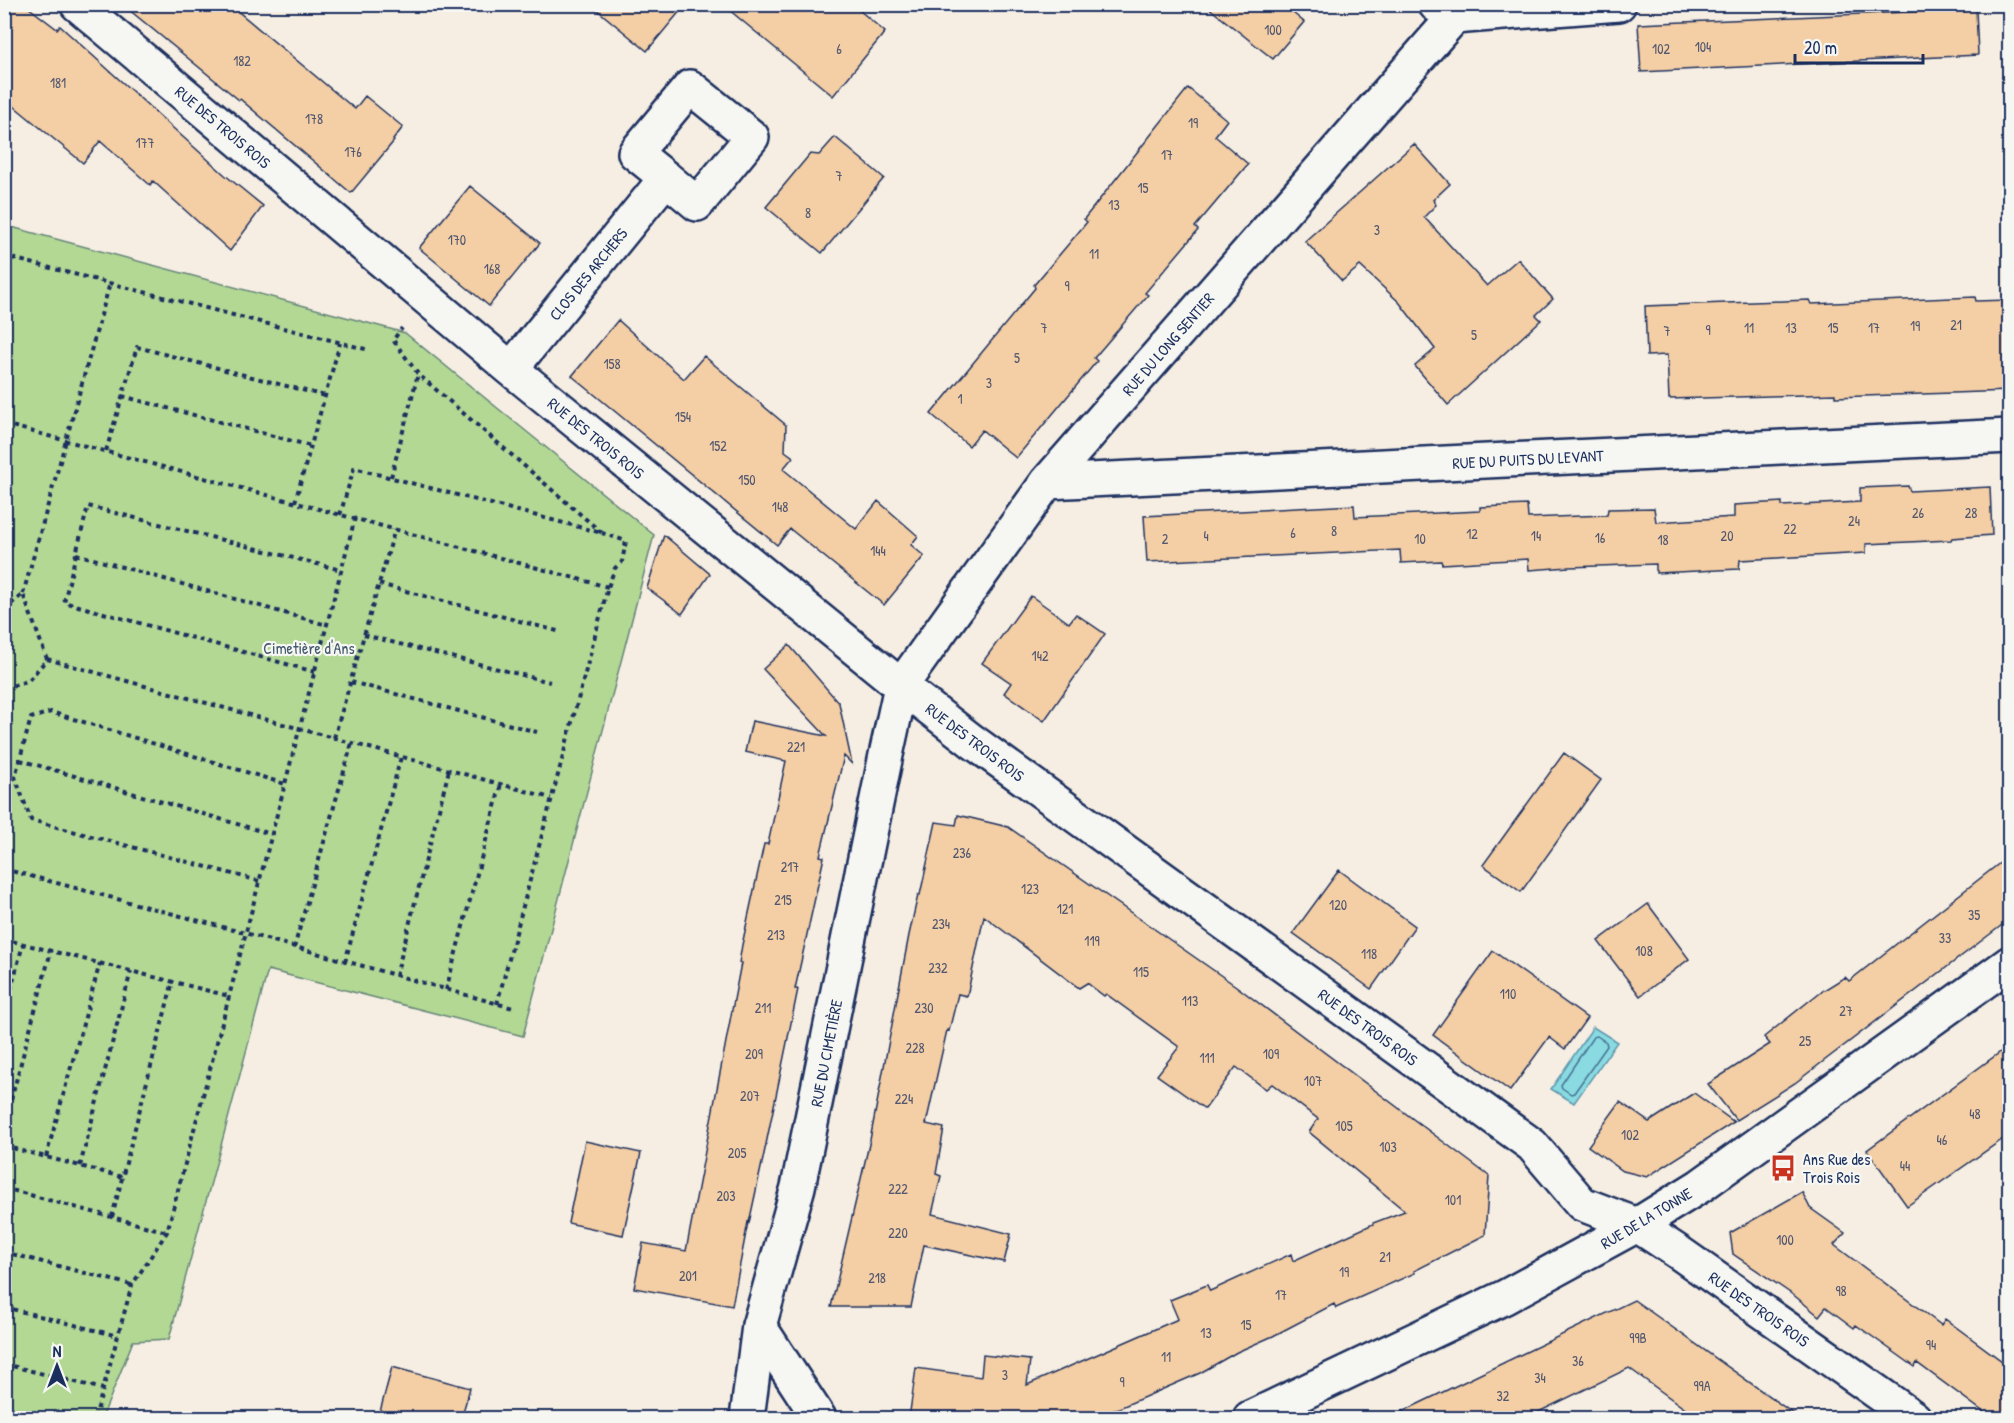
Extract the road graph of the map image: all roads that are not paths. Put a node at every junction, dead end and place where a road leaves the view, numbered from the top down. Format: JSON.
{"nodes":[{"id":1,"x":77,"y":4,"type":"edge"},
{"id":2,"x":1619,"y":4,"type":"edge"},
{"id":3,"x":1444,"y":10,"type":"edge"},
{"id":4,"x":666,"y":178,"type":"dead end"},
{"id":5,"x":511,"y":369,"type":"junction"},
{"id":6,"x":2010,"y":436,"type":"edge"},
{"id":7,"x":1047,"y":482,"type":"junction"},
{"id":8,"x":901,"y":686,"type":"junction"},
{"id":9,"x":2010,"y":963,"type":"edge"},
{"id":10,"x":1637,"y":1225,"type":"junction"},
{"id":11,"x":759,"y":1326,"type":"junction"},
{"id":12,"x":747,"y":1419,"type":"edge"},
{"id":13,"x":819,"y":1419,"type":"edge"},
{"id":14,"x":1250,"y":1419,"type":"edge"},
{"id":15,"x":1914,"y":1419,"type":"edge"}],
"edges":[{"from":1,"to":5,"type":"street","name":"RUE DES TROIS ROIS"},
{"from":2,"to":3,"type":"street"},
{"from":3,"to":7,"type":"street","name":"RUE DU LONG SENTIER"},
{"from":4,"to":5,"type":"street","name":"CLOS DES ARCHERS"},
{"from":5,"to":8,"type":"street","name":"RUE DES TROIS ROIS"},
{"from":6,"to":7,"type":"street","name":"RUE DU PUITS DU LEVANT"},
{"from":7,"to":8,"type":"street","name":"RUE DU LONG SENTIER"},
{"from":8,"to":10,"type":"street","name":"RUE DES TROIS ROIS"},
{"from":8,"to":11,"type":"street","name":"RUE DU CIMETIÈRE"},
{"from":9,"to":10,"type":"street","name":"RUE DE LA TONNE"},
{"from":10,"to":14,"type":"street","name":"RUE DE LA TONNE"},
{"from":10,"to":15,"type":"street","name":"RUE DES TROIS ROIS"},
{"from":11,"to":12,"type":"street","name":"RUE DU CIMETIÈRE"},
{"from":11,"to":13,"type":"street"}]}
